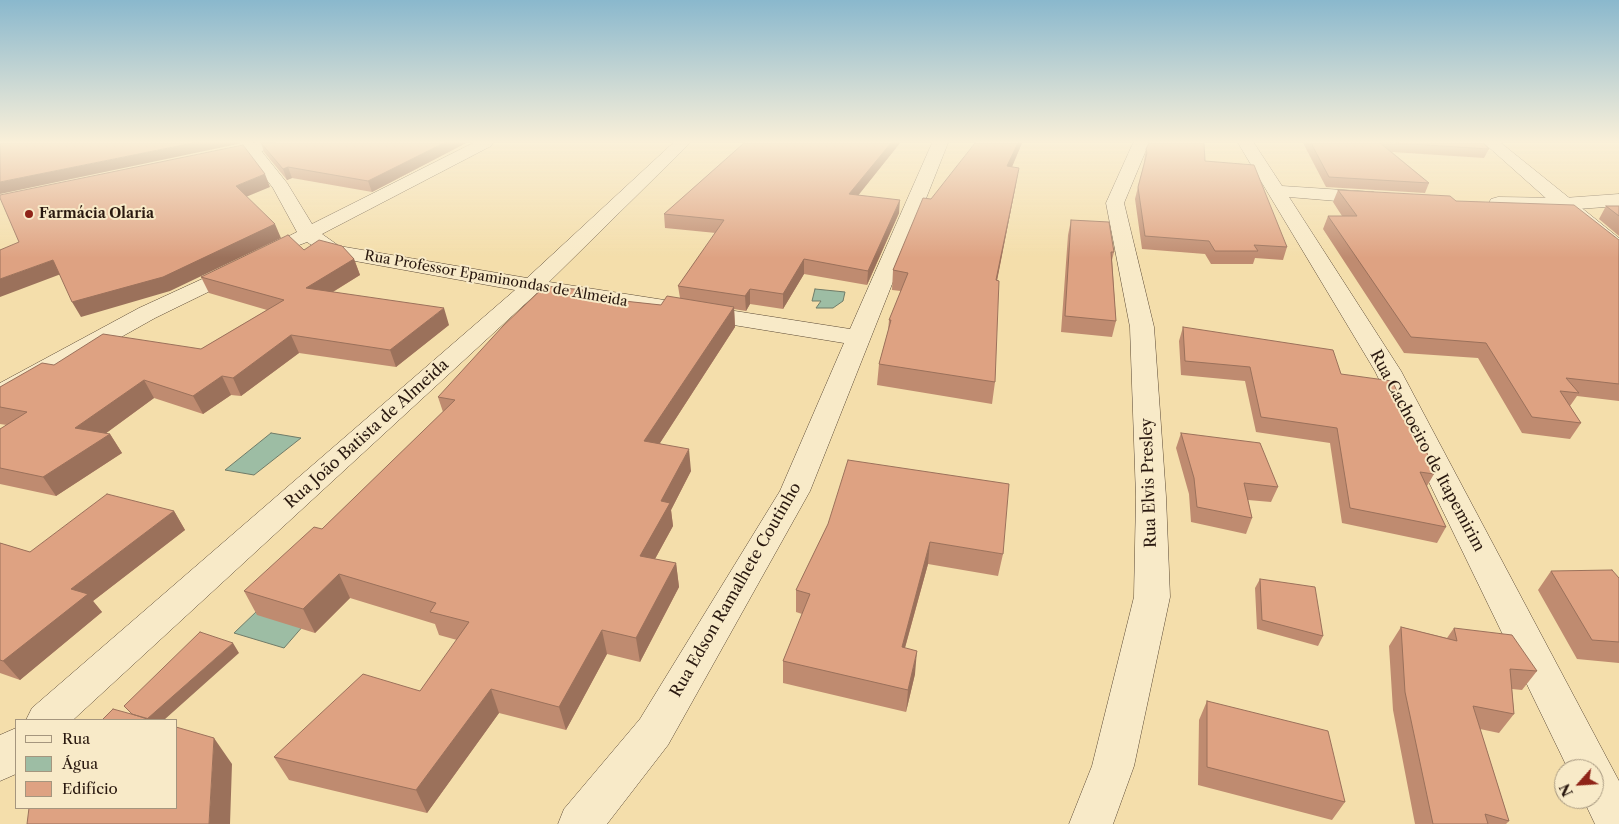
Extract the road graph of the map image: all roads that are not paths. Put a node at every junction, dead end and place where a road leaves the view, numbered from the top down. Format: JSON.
{"nodes":[{"id":1,"x":278,"y":181,"type":"edge"},
{"id":2,"x":409,"y":181,"type":"edge"},
{"id":3,"x":641,"y":181,"type":"edge"},
{"id":4,"x":923,"y":181,"type":"edge"},
{"id":5,"x":1124,"y":181,"type":"edge"},
{"id":6,"x":1271,"y":181,"type":"edge"},
{"id":7,"x":1538,"y":181,"type":"edge"},
{"id":8,"x":1277,"y":191,"type":"junction"},
{"id":9,"x":1392,"y":200,"type":"edge"},
{"id":10,"x":1619,"y":200,"type":"edge"},
{"id":11,"x":1478,"y":202,"type":"edge"},
{"id":12,"x":1564,"y":204,"type":"junction"},
{"id":13,"x":308,"y":234,"type":"junction"},
{"id":14,"x":1619,"y":248,"type":"edge"},
{"id":15,"x":532,"y":286,"type":"junction"},
{"id":16,"x":858,"y":338,"type":"junction"},
{"id":17,"x":0,"y":394,"type":"edge"},
{"id":18,"x":47,"y":719,"type":"edge"},
{"id":19,"x":15,"y":748,"type":"edge"},
{"id":20,"x":1585,"y":759,"type":"edge"},
{"id":21,"x":0,"y":762,"type":"edge"},
{"id":22,"x":1604,"y":797,"type":"edge"},
{"id":23,"x":580,"y":824,"type":"edge"},
{"id":24,"x":1091,"y":824,"type":"edge"},
{"id":25,"x":1618,"y":824,"type":"edge"}],
"edges":[{"from":1,"to":13,"type":"street","name":"Rua Professor Epaminondas de Almeida"},
{"from":2,"to":13,"type":"street"},
{"from":3,"to":15,"type":"street","name":"Rua João Batista de Almeida"},
{"from":4,"to":16,"type":"street","name":"Rua Edson Ramalhete Coutinho"},
{"from":5,"to":24,"type":"street","name":"Rua Elvis Presley"},
{"from":6,"to":8,"type":"street","name":"Rua Cachoeiro de Itapemirim"},
{"from":7,"to":12,"type":"street"},
{"from":8,"to":9,"type":"street"},
{"from":8,"to":20,"type":"street","name":"Rua Cachoeiro de Itapemirim"},
{"from":10,"to":12,"type":"street"},
{"from":11,"to":12,"type":"street"},
{"from":12,"to":14,"type":"street"},
{"from":13,"to":15,"type":"street","name":"Rua Professor Epaminondas de Almeida"},
{"from":13,"to":17,"type":"street"},
{"from":15,"to":16,"type":"street","name":"Rua Professor Epaminondas de Almeida"},
{"from":15,"to":18,"type":"street","name":"Rua João Batista de Almeida"},
{"from":16,"to":23,"type":"street","name":"Rua Edson Ramalhete Coutinho"},
{"from":19,"to":21,"type":"street"},
{"from":22,"to":25,"type":"street"}]}
